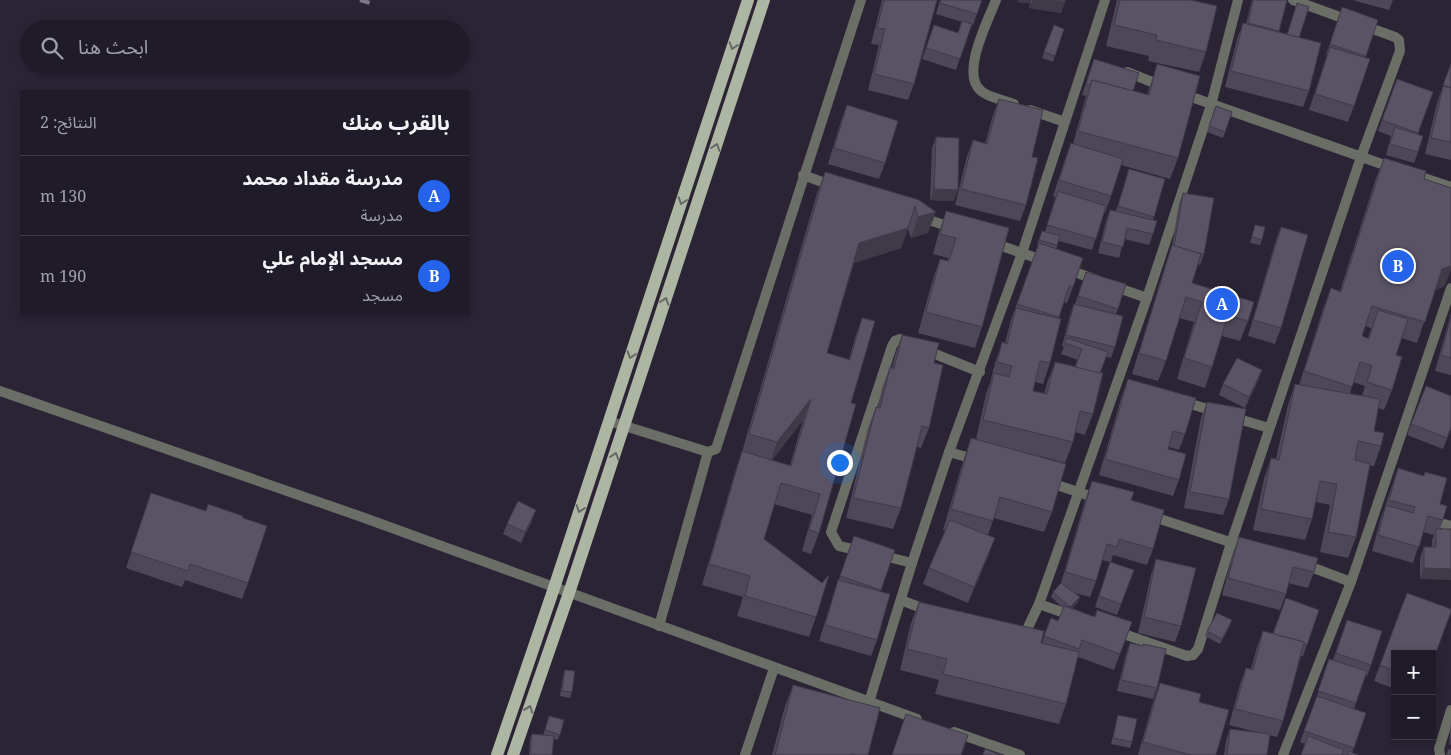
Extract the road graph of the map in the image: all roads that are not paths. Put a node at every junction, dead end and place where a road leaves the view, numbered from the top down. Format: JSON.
{"nodes":[{"id":1,"x":748,"y":0,"type":"edge"},
{"id":2,"x":764,"y":0,"type":"edge"},
{"id":3,"x":861,"y":0,"type":"edge"},
{"id":4,"x":996,"y":0,"type":"edge"},
{"id":5,"x":1105,"y":0,"type":"edge"},
{"id":6,"x":1238,"y":0,"type":"edge"},
{"id":7,"x":1293,"y":0,"type":"edge"},
{"id":8,"x":1113,"y":66,"type":"edge"},
{"id":9,"x":1211,"y":105,"type":"junction"},
{"id":10,"x":1065,"y":122,"type":"junction"},
{"id":11,"x":1361,"y":157,"type":"junction"},
{"id":12,"x":804,"y":175,"type":"junction"},
{"id":13,"x":1451,"y":187,"type":"edge"},
{"id":14,"x":840,"y":188,"type":"edge"},
{"id":15,"x":913,"y":214,"type":"edge"},
{"id":16,"x":968,"y":234,"type":"edge"},
{"id":17,"x":986,"y":240,"type":"edge"},
{"id":18,"x":1022,"y":253,"type":"junction"},
{"id":19,"x":1451,"y":288,"type":"edge"},
{"id":20,"x":1147,"y":298,"type":"junction"},
{"id":21,"x":980,"y":372,"type":"junction"},
{"id":22,"x":0,"y":391,"type":"edge"},
{"id":23,"x":1173,"y":398,"type":"edge"},
{"id":24,"x":609,"y":421,"type":"junction"},
{"id":25,"x":624,"y":426,"type":"junction"},
{"id":26,"x":1269,"y":428,"type":"junction"},
{"id":27,"x":708,"y":452,"type":"junction"},
{"id":28,"x":949,"y":452,"type":"junction"},
{"id":29,"x":986,"y":463,"type":"edge"},
{"id":30,"x":1040,"y":480,"type":"edge"},
{"id":31,"x":1077,"y":492,"type":"junction"},
{"id":32,"x":1113,"y":504,"type":"edge"},
{"id":33,"x":1140,"y":513,"type":"edge"},
{"id":34,"x":1414,"y":515,"type":"edge"},
{"id":35,"x":1451,"y":526,"type":"edge"},
{"id":36,"x":1231,"y":543,"type":"junction"},
{"id":37,"x":1249,"y":548,"type":"edge"},
{"id":38,"x":1296,"y":562,"type":"edge"},
{"id":39,"x":912,"y":563,"type":"junction"},
{"id":40,"x":1351,"y":582,"type":"junction"},
{"id":41,"x":554,"y":588,"type":"junction"},
{"id":42,"x":569,"y":594,"type":"junction"},
{"id":43,"x":901,"y":600,"type":"junction"},
{"id":44,"x":1039,"y":604,"type":"junction"},
{"id":45,"x":935,"y":614,"type":"edge"},
{"id":46,"x":1085,"y":620,"type":"edge"},
{"id":47,"x":659,"y":626,"type":"junction"},
{"id":48,"x":1104,"y":627,"type":"edge"},
{"id":49,"x":1013,"y":644,"type":"edge"},
{"id":50,"x":774,"y":668,"type":"junction"},
{"id":51,"x":870,"y":702,"type":"junction"},
{"id":52,"x":1451,"y":710,"type":"edge"},
{"id":53,"x":926,"y":722,"type":"edge"},
{"id":54,"x":945,"y":729,"type":"edge"},
{"id":55,"x":497,"y":755,"type":"edge"},
{"id":56,"x":513,"y":755,"type":"edge"},
{"id":57,"x":745,"y":755,"type":"edge"},
{"id":58,"x":1020,"y":755,"type":"edge"},
{"id":59,"x":1282,"y":755,"type":"edge"},
{"id":60,"x":1440,"y":755,"type":"edge"}],
"edges":[{"from":1,"to":24,"type":"main road","one_way":true},
{"from":25,"to":2,"type":"main road","one_way":true},
{"from":3,"to":12,"type":"street"},
{"from":4,"to":10,"type":"street"},
{"from":5,"to":10,"type":"street"},
{"from":6,"to":9,"type":"street"},
{"from":7,"to":11,"type":"street"},
{"from":8,"to":9,"type":"street"},
{"from":9,"to":11,"type":"street"},
{"from":9,"to":20,"type":"street"},
{"from":10,"to":18,"type":"street"},
{"from":11,"to":13,"type":"street"},
{"from":11,"to":26,"type":"street"},
{"from":12,"to":14,"type":"street"},
{"from":12,"to":27,"type":"street"},
{"from":15,"to":16,"type":"street"},
{"from":17,"to":18,"type":"street"},
{"from":18,"to":20,"type":"street"},
{"from":18,"to":21,"type":"street"},
{"from":19,"to":40,"type":"street"},
{"from":20,"to":31,"type":"street"},
{"from":21,"to":28,"type":"street"},
{"from":21,"to":39,"type":"street"},
{"from":22,"to":41,"type":"street"},
{"from":23,"to":26,"type":"street"},
{"from":24,"to":25,"type":"street"},
{"from":24,"to":41,"type":"main road","one_way":true},
{"from":25,"to":27,"type":"street"},
{"from":42,"to":25,"type":"main road","one_way":true},
{"from":26,"to":36,"type":"street"},
{"from":27,"to":47,"type":"street"},
{"from":28,"to":29,"type":"street"},
{"from":28,"to":39,"type":"street"},
{"from":30,"to":31,"type":"street"},
{"from":31,"to":32,"type":"street"},
{"from":31,"to":44,"type":"street"},
{"from":33,"to":36,"type":"street"},
{"from":34,"to":35,"type":"street"},
{"from":36,"to":37,"type":"street"},
{"from":36,"to":48,"type":"street"},
{"from":38,"to":40,"type":"street"},
{"from":39,"to":43,"type":"street"},
{"from":40,"to":59,"type":"street"},
{"from":41,"to":42,"type":"street"},
{"from":41,"to":55,"type":"main road"},
{"from":42,"to":47,"type":"street"},
{"from":56,"to":42,"type":"main road","one_way":true},
{"from":43,"to":45,"type":"street"},
{"from":43,"to":51,"type":"street"},
{"from":44,"to":46,"type":"street"},
{"from":44,"to":49,"type":"street"},
{"from":47,"to":50,"type":"street"},
{"from":50,"to":51,"type":"street"},
{"from":50,"to":57,"type":"street"},
{"from":51,"to":53,"type":"street"},
{"from":52,"to":60,"type":"street"},
{"from":54,"to":58,"type":"street"}]}
